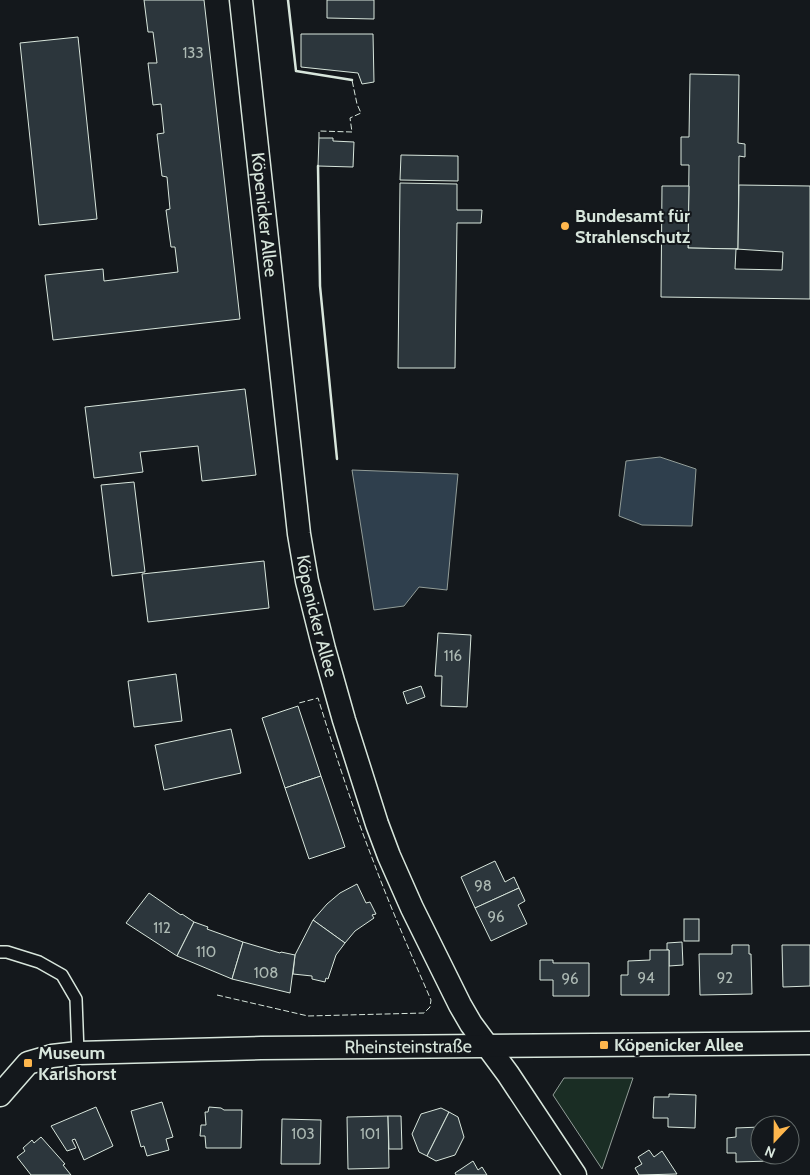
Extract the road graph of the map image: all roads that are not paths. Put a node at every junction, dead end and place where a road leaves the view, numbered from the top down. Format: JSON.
{"nodes":[{"id":1,"x":241,"y":0,"type":"edge"},
{"id":2,"x":0,"y":952,"type":"edge"},
{"id":3,"x":810,"y":1042,"type":"edge"},
{"id":4,"x":488,"y":1046,"type":"junction"},
{"id":5,"x":78,"y":1053,"type":"junction"},
{"id":6,"x":7,"y":1071,"type":"edge"},
{"id":7,"x":0,"y":1095,"type":"edge"},
{"id":8,"x":575,"y":1175,"type":"edge"}],
"edges":[{"from":1,"to":4,"type":"street","name":"Köpenicker Allee"},
{"from":2,"to":5,"type":"lane"},
{"from":3,"to":4,"type":"street","name":"Rheinsteinstraße"},
{"from":4,"to":5,"type":"street","name":"Rheinsteinstraße"},
{"from":4,"to":8,"type":"street","name":"Köpenicker Allee"},
{"from":5,"to":6,"type":"street","name":"Rheinsteinstraße"},
{"from":6,"to":7,"type":"street","name":"Rheinsteinstraße"}]}
